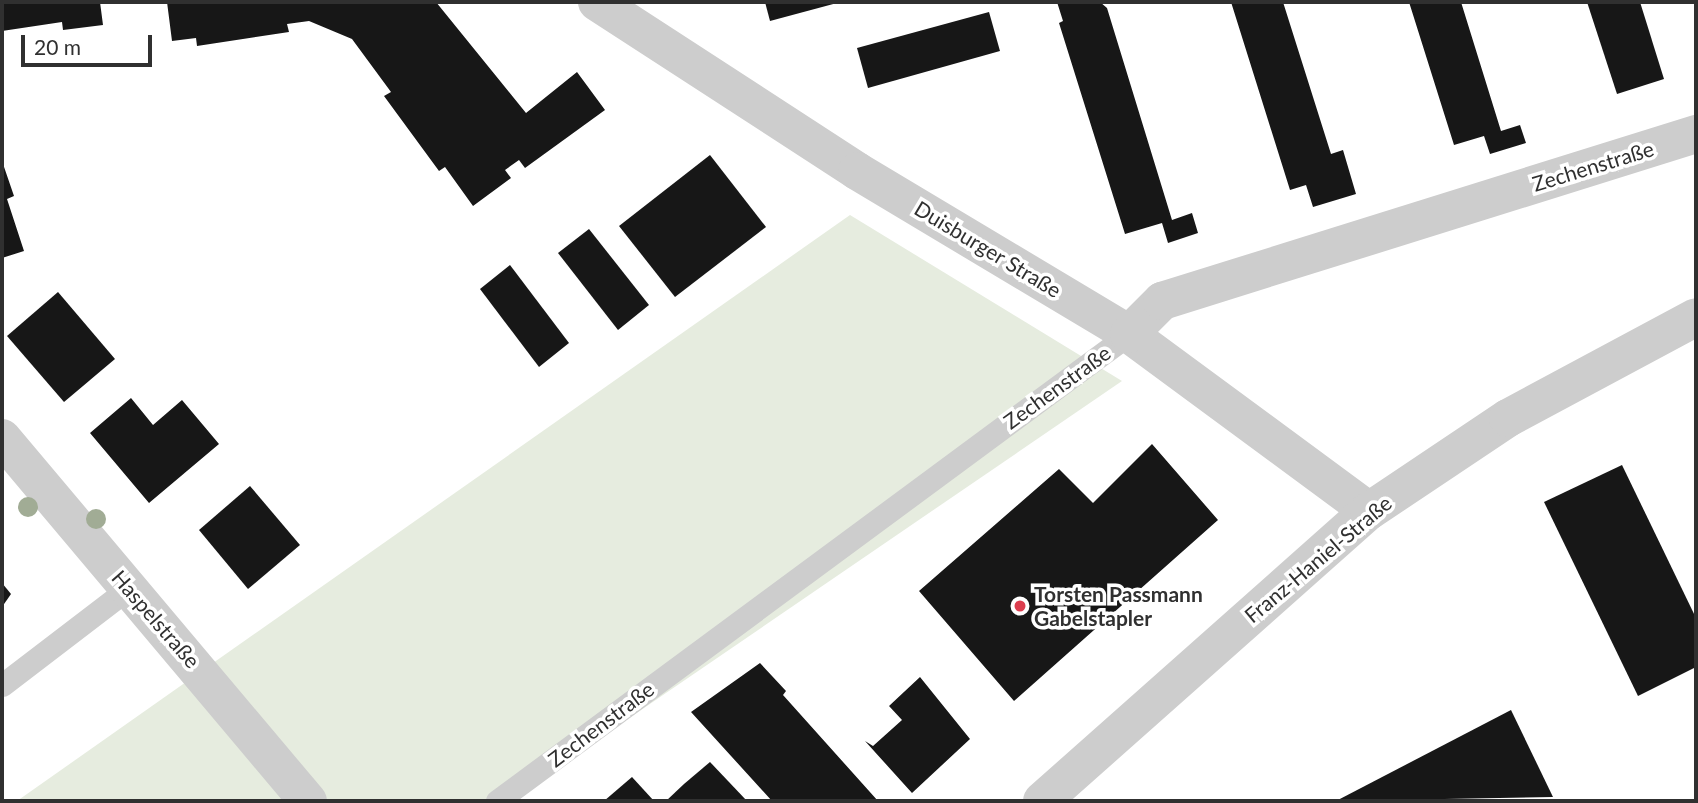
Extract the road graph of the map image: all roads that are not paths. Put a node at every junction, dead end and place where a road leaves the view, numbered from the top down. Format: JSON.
{"nodes":[{"id":1,"x":597,"y":2,"type":"edge"},
{"id":2,"x":1696,"y":134,"type":"edge"},
{"id":3,"x":1696,"y":317,"type":"edge"},
{"id":4,"x":1129,"y":334,"type":"junction"},
{"id":5,"x":2,"y":438,"type":"edge"},
{"id":6,"x":1369,"y":511,"type":"junction"},
{"id":7,"x":129,"y":588,"type":"junction"},
{"id":8,"x":2,"y":685,"type":"edge"},
{"id":9,"x":308,"y":801,"type":"edge"},
{"id":10,"x":497,"y":801,"type":"edge"},
{"id":11,"x":1042,"y":801,"type":"edge"}],
"edges":[{"from":1,"to":4,"type":"street","name":"Duisburger Straße"},
{"from":2,"to":4,"type":"street","name":"Zechenstraße"},
{"from":3,"to":6,"type":"street","name":"Franz-Haniel-Straße"},
{"from":4,"to":6,"type":"street","name":"Duisburger Straße"},
{"from":4,"to":10,"type":"lane","name":"Zechenstraße"},
{"from":5,"to":7,"type":"street","name":"Haspelstraße"},
{"from":6,"to":11,"type":"street","name":"Franz-Haniel-Straße"},
{"from":7,"to":8,"type":"lane"},
{"from":7,"to":9,"type":"street","name":"Haspelstraße"}]}
